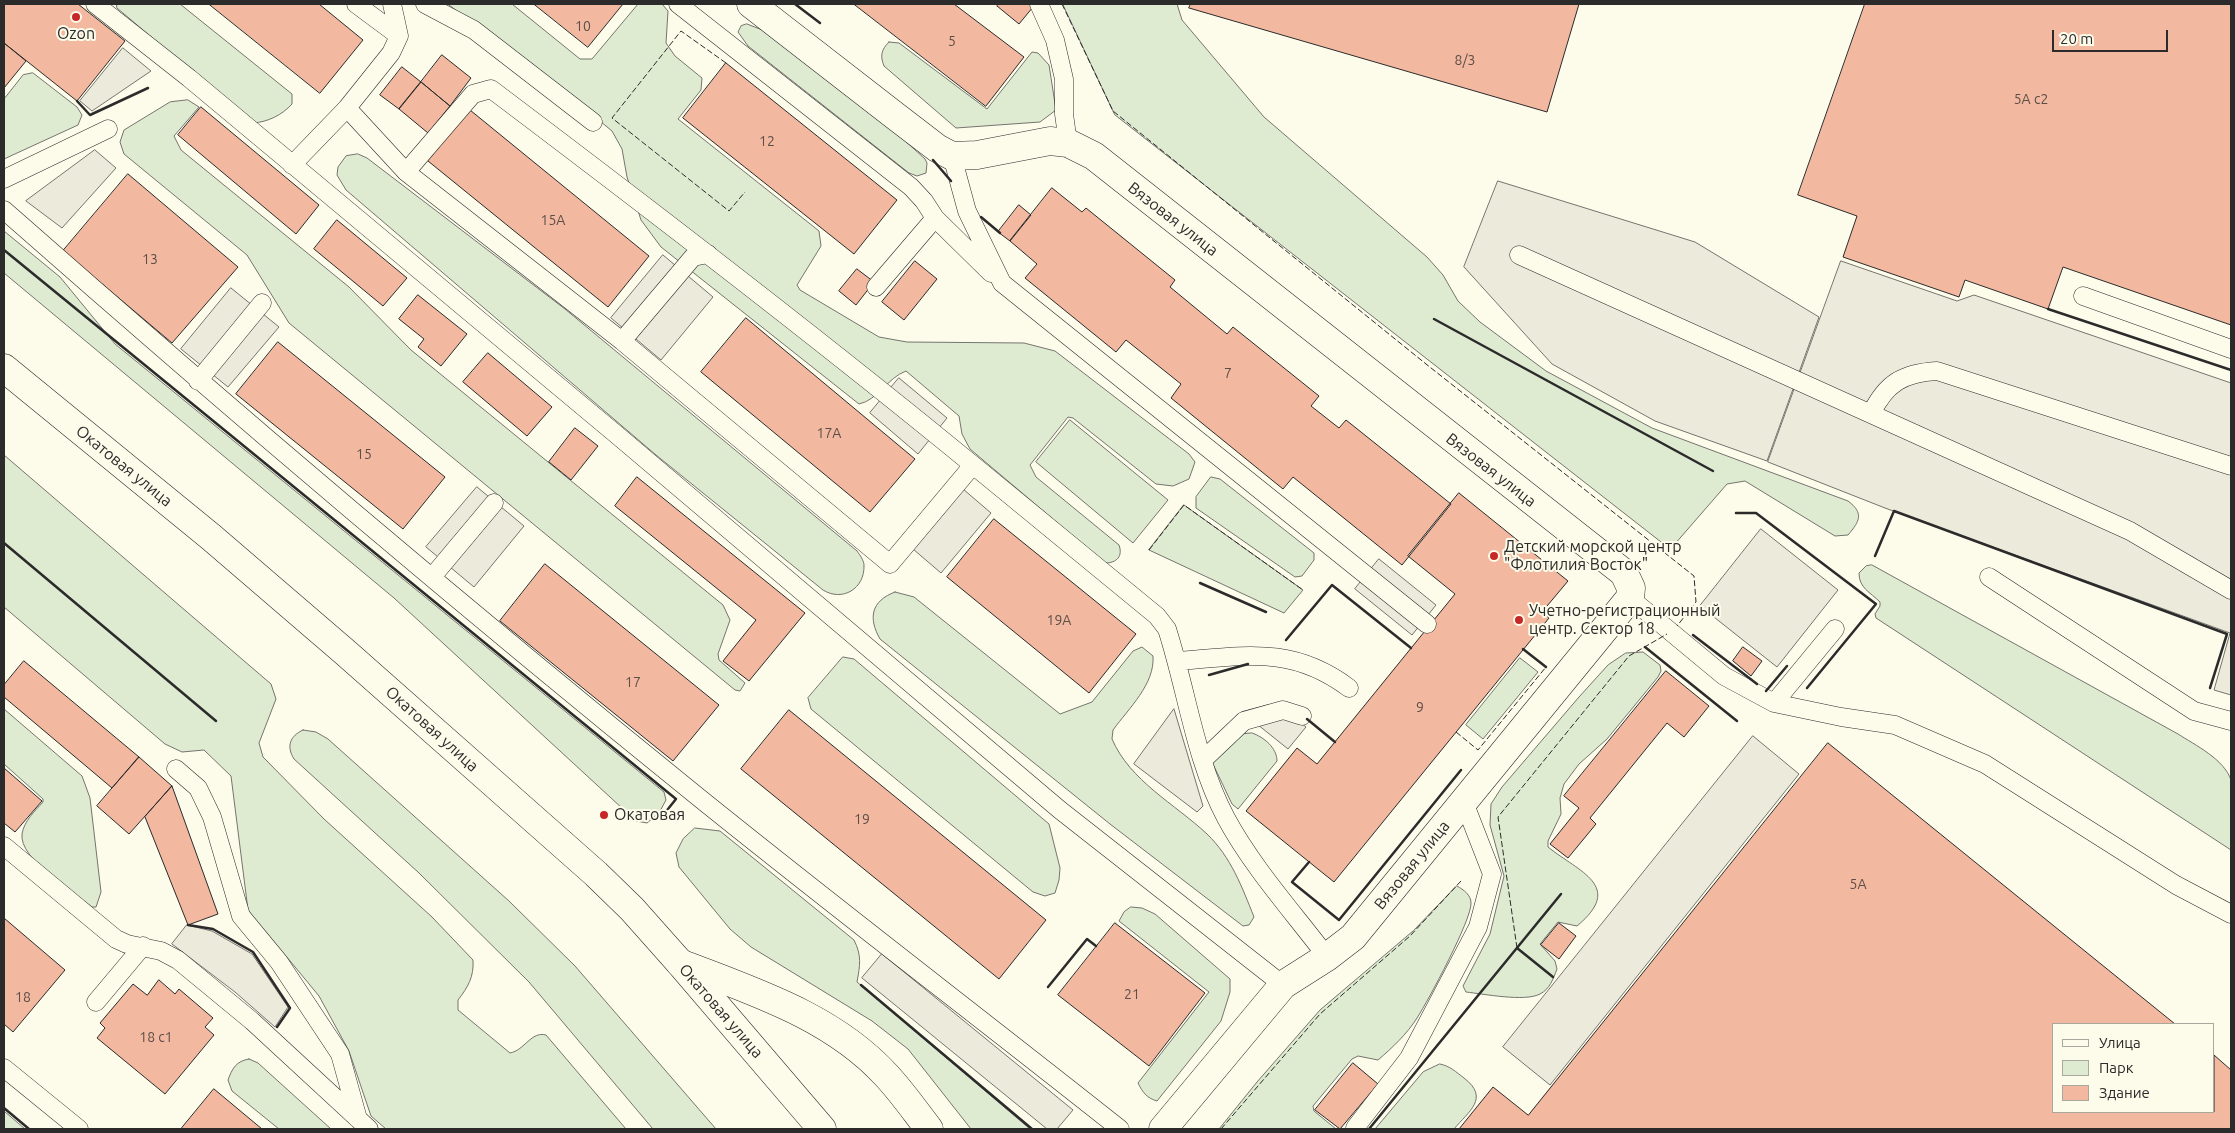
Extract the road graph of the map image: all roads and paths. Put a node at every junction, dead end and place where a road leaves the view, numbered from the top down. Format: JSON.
{"nodes":[{"id":1,"x":95,"y":4,"type":"edge"},
{"id":2,"x":356,"y":4,"type":"edge"},
{"id":3,"x":392,"y":4,"type":"edge"},
{"id":4,"x":425,"y":4,"type":"edge"},
{"id":5,"x":751,"y":4,"type":"edge"},
{"id":6,"x":1039,"y":4,"type":"edge"},
{"id":7,"x":684,"y":6,"type":"edge"},
{"id":8,"x":399,"y":36,"type":"junction"},
{"id":9,"x":347,"y":108,"type":"junction"},
{"id":10,"x":593,"y":122,"type":"dead end"},
{"id":11,"x":108,"y":129,"type":"dead end"},
{"id":12,"x":1068,"y":143,"type":"junction"},
{"id":13,"x":952,"y":156,"type":"junction"},
{"id":14,"x":292,"y":165,"type":"junction"},
{"id":15,"x":406,"y":172,"type":"junction"},
{"id":16,"x":4,"y":179,"type":"edge"},
{"id":17,"x":4,"y":210,"type":"edge"},
{"id":18,"x":935,"y":218,"type":"junction"},
{"id":19,"x":708,"y":254,"type":"junction"},
{"id":20,"x":1519,"y":254,"type":"dead end"},
{"id":21,"x":1002,"y":283,"type":"junction"},
{"id":22,"x":876,"y":287,"type":"dead end"},
{"id":23,"x":2082,"y":296,"type":"dead end"},
{"id":24,"x":262,"y":303,"type":"dead end"},
{"id":25,"x":622,"y":340,"type":"junction"},
{"id":26,"x":2231,"y":349,"type":"edge"},
{"id":27,"x":4,"y":368,"type":"edge"},
{"id":28,"x":198,"y":381,"type":"junction"},
{"id":29,"x":1871,"y":414,"type":"junction"},
{"id":30,"x":973,"y":465,"type":"junction"},
{"id":31,"x":2231,"y":466,"type":"edge"},
{"id":32,"x":494,"y":503,"type":"dead end"},
{"id":33,"x":432,"y":577,"type":"junction"},
{"id":34,"x":1989,"y":577,"type":"dead end"},
{"id":35,"x":2231,"y":590,"type":"edge"},
{"id":36,"x":1630,"y":598,"type":"junction"},
{"id":37,"x":1426,"y":624,"type":"dead end"},
{"id":38,"x":1836,"y":629,"type":"dead end"},
{"id":39,"x":1177,"y":661,"type":"junction"},
{"id":40,"x":1349,"y":688,"type":"dead end"},
{"id":41,"x":1774,"y":703,"type":"junction"},
{"id":42,"x":1302,"y":716,"type":"dead end"},
{"id":43,"x":2231,"y":721,"type":"edge"},
{"id":44,"x":1203,"y":760,"type":"junction"},
{"id":45,"x":176,"y":769,"type":"dead end"},
{"id":46,"x":1464,"y":802,"type":"junction"},
{"id":47,"x":4,"y":846,"type":"edge"},
{"id":48,"x":2231,"y":914,"type":"edge"},
{"id":49,"x":143,"y":946,"type":"junction"},
{"id":50,"x":1327,"y":957,"type":"junction"},
{"id":51,"x":680,"y":963,"type":"junction"},
{"id":52,"x":1283,"y":985,"type":"junction"},
{"id":53,"x":96,"y":1002,"type":"dead end"},
{"id":54,"x":4,"y":1068,"type":"edge"},
{"id":55,"x":364,"y":1124,"type":"edge"},
{"id":56,"x":1355,"y":1128,"type":"dead end"},
{"id":57,"x":78,"y":1129,"type":"edge"},
{"id":58,"x":822,"y":1129,"type":"edge"},
{"id":59,"x":929,"y":1129,"type":"edge"},
{"id":60,"x":1120,"y":1129,"type":"edge"},
{"id":61,"x":1163,"y":1129,"type":"edge"}],
"edges":[{"from":1,"to":14,"type":"lane"},
{"from":2,"to":8,"type":"lane"},
{"from":3,"to":8,"type":"lane"},
{"from":4,"to":10,"type":"lane"},
{"from":5,"to":13,"type":"main road"},
{"from":6,"to":12,"type":"lane"},
{"from":7,"to":18,"type":"lane"},
{"from":8,"to":9,"type":"lane"},
{"from":9,"to":14,"type":"lane"},
{"from":9,"to":15,"type":"lane"},
{"from":11,"to":16,"type":"lane"},
{"from":12,"to":13,"type":"main road","name":"Вязовая улица"},
{"from":12,"to":36,"type":"main road","name":"Вязовая улица"},
{"from":13,"to":21,"type":"lane"},
{"from":14,"to":52,"type":"lane"},
{"from":15,"to":19,"type":"lane"},
{"from":15,"to":25,"type":"lane"},
{"from":17,"to":28,"type":"lane"},
{"from":18,"to":21,"type":"lane"},
{"from":18,"to":22,"type":"lane"},
{"from":19,"to":25,"type":"lane"},
{"from":19,"to":30,"type":"lane"},
{"from":20,"to":29,"type":"lane"},
{"from":21,"to":37,"type":"lane"},
{"from":23,"to":26,"type":"lane"},
{"from":24,"to":28,"type":"lane"},
{"from":25,"to":30,"type":"lane"},
{"from":27,"to":51,"type":"main road","name":"Окатовая улица"},
{"from":28,"to":33,"type":"lane"},
{"from":29,"to":31,"type":"lane"},
{"from":29,"to":35,"type":"lane"},
{"from":30,"to":39,"type":"lane"},
{"from":32,"to":33,"type":"lane"},
{"from":33,"to":60,"type":"lane"},
{"from":34,"to":43,"type":"lane"},
{"from":36,"to":41,"type":"lane"},
{"from":36,"to":46,"type":"main road","name":"Вязовая улица"},
{"from":38,"to":41,"type":"lane"},
{"from":39,"to":40,"type":"lane"},
{"from":39,"to":44,"type":"lane"},
{"from":41,"to":48,"type":"lane"},
{"from":42,"to":44,"type":"lane"},
{"from":44,"to":50,"type":"lane"},
{"from":45,"to":55,"type":"lane"},
{"from":46,"to":50,"type":"main road","name":"Вязовая улица"},
{"from":46,"to":56,"type":"lane"},
{"from":47,"to":49,"type":"lane"},
{"from":49,"to":53,"type":"lane"},
{"from":49,"to":55,"type":"lane"},
{"from":50,"to":52,"type":"main road","name":"Вязовая улица"},
{"from":51,"to":58,"type":"main road","name":"Окатовая улица"},
{"from":51,"to":59,"type":"main road"},
{"from":52,"to":61,"type":"main road","name":"Вязовая улица"},
{"from":54,"to":57,"type":"lane"}]}
